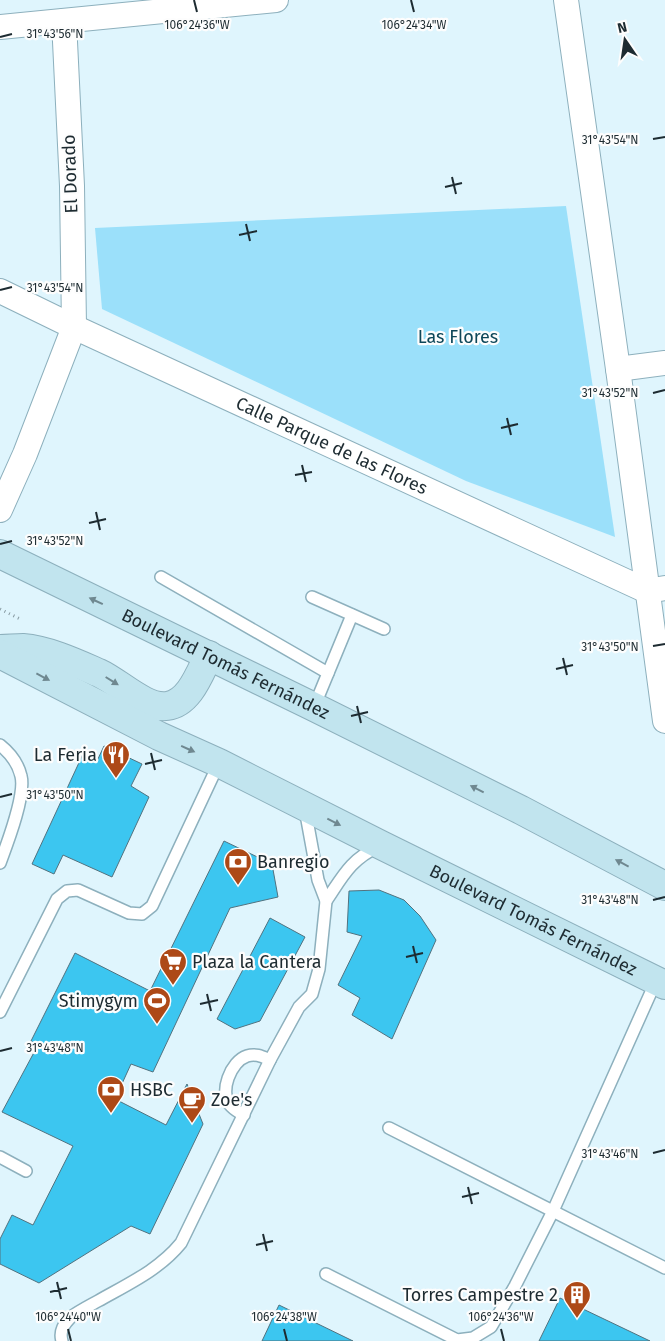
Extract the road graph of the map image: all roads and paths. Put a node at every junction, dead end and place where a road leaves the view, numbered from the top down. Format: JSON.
{"nodes":[{"id":1,"x":276,"y":0,"type":"edge"},
{"id":2,"x":566,"y":0,"type":"edge"},
{"id":3,"x":64,"y":22,"type":"junction"},
{"id":4,"x":0,"y":27,"type":"edge"},
{"id":5,"x":0,"y":291,"type":"edge"},
{"id":6,"x":74,"y":327,"type":"junction"},
{"id":7,"x":665,"y":363,"type":"edge"},
{"id":8,"x":618,"y":368,"type":"junction"},
{"id":9,"x":0,"y":510,"type":"edge"},
{"id":10,"x":0,"y":554,"type":"edge"},
{"id":11,"x":160,"y":577,"type":"dead end"},
{"id":12,"x":656,"y":590,"type":"edge"},
{"id":13,"x":312,"y":597,"type":"dead end"},
{"id":14,"x":352,"y":615,"type":"junction"},
{"id":15,"x":384,"y":629,"type":"dead end"},
{"id":16,"x":0,"y":649,"type":"edge"},
{"id":17,"x":0,"y":654,"type":"edge"},
{"id":18,"x":209,"y":654,"type":"junction"},
{"id":19,"x":328,"y":673,"type":"junction"},
{"id":20,"x":314,"y":707,"type":"junction"},
{"id":21,"x":665,"y":721,"type":"edge"},
{"id":22,"x":0,"y":745,"type":"edge"},
{"id":23,"x":219,"y":763,"type":"junction"},
{"id":24,"x":304,"y":807,"type":"junction"},
{"id":25,"x":4,"y":837,"type":"edge"},
{"id":26,"x":381,"y":845,"type":"junction"},
{"id":27,"x":0,"y":863,"type":"edge"},
{"id":28,"x":665,"y":886,"type":"edge"},
{"id":29,"x":326,"y":902,"type":"junction"},
{"id":30,"x":662,"y":978,"type":"edge"},
{"id":31,"x":0,"y":1012,"type":"edge"},
{"id":32,"x":270,"y":1060,"type":"junction"},
{"id":33,"x":244,"y":1116,"type":"junction"},
{"id":34,"x":389,"y":1128,"type":"dead end"},
{"id":35,"x":0,"y":1157,"type":"edge"},
{"id":36,"x":26,"y":1171,"type":"dead end"},
{"id":37,"x":553,"y":1211,"type":"junction"},
{"id":38,"x":665,"y":1268,"type":"edge"},
{"id":39,"x":326,"y":1274,"type":"dead end"},
{"id":40,"x":62,"y":1341,"type":"edge"}],
"edges":[{"from":1,"to":3,"type":"street"},
{"from":2,"to":8,"type":"street"},
{"from":3,"to":4,"type":"street"},
{"from":3,"to":6,"type":"street","name":"El Dorado"},
{"from":5,"to":6,"type":"street","name":"Calle Parque de las Flores"},
{"from":6,"to":9,"type":"street"},
{"from":6,"to":12,"type":"street","name":"Calle Parque de las Flores"},
{"from":7,"to":8,"type":"street"},
{"from":8,"to":12,"type":"street"},
{"from":18,"to":10,"type":"main road","name":"Boulevard Tomás Fernández","one_way":true},
{"from":11,"to":19,"type":"lane"},
{"from":12,"to":21,"type":"street"},
{"from":13,"to":14,"type":"lane"},
{"from":14,"to":15,"type":"lane"},
{"from":14,"to":19,"type":"lane"},
{"from":16,"to":18,"type":"main road","one_way":true},
{"from":17,"to":23,"type":"main road","name":"Boulevard Tomás Fernández","one_way":true},
{"from":18,"to":20,"type":"main road","name":"Boulevard Tomás Fernández"},
{"from":19,"to":20,"type":"lane"},
{"from":28,"to":20,"type":"main road","name":"Boulevard Tomás Fernández","one_way":true},
{"from":22,"to":25,"type":"lane"},
{"from":23,"to":24,"type":"main road","name":"Boulevard Tomás Fernández"},
{"from":23,"to":31,"type":"lane"},
{"from":24,"to":26,"type":"main road","name":"Boulevard Tomás Fernández","one_way":true},
{"from":24,"to":29,"type":"lane"},
{"from":25,"to":27,"type":"lane"},
{"from":26,"to":29,"type":"lane"},
{"from":26,"to":30,"type":"main road","name":"Boulevard Tomás Fernández"},
{"from":29,"to":32,"type":"lane"},
{"from":30,"to":37,"type":"lane"},
{"from":32,"to":33,"type":"lane"},
{"from":32,"to":33,"type":"lane"},
{"from":33,"to":40,"type":"lane"},
{"from":34,"to":37,"type":"lane"},
{"from":35,"to":36,"type":"lane"},
{"from":37,"to":38,"type":"lane"},
{"from":37,"to":39,"type":"lane"}]}
